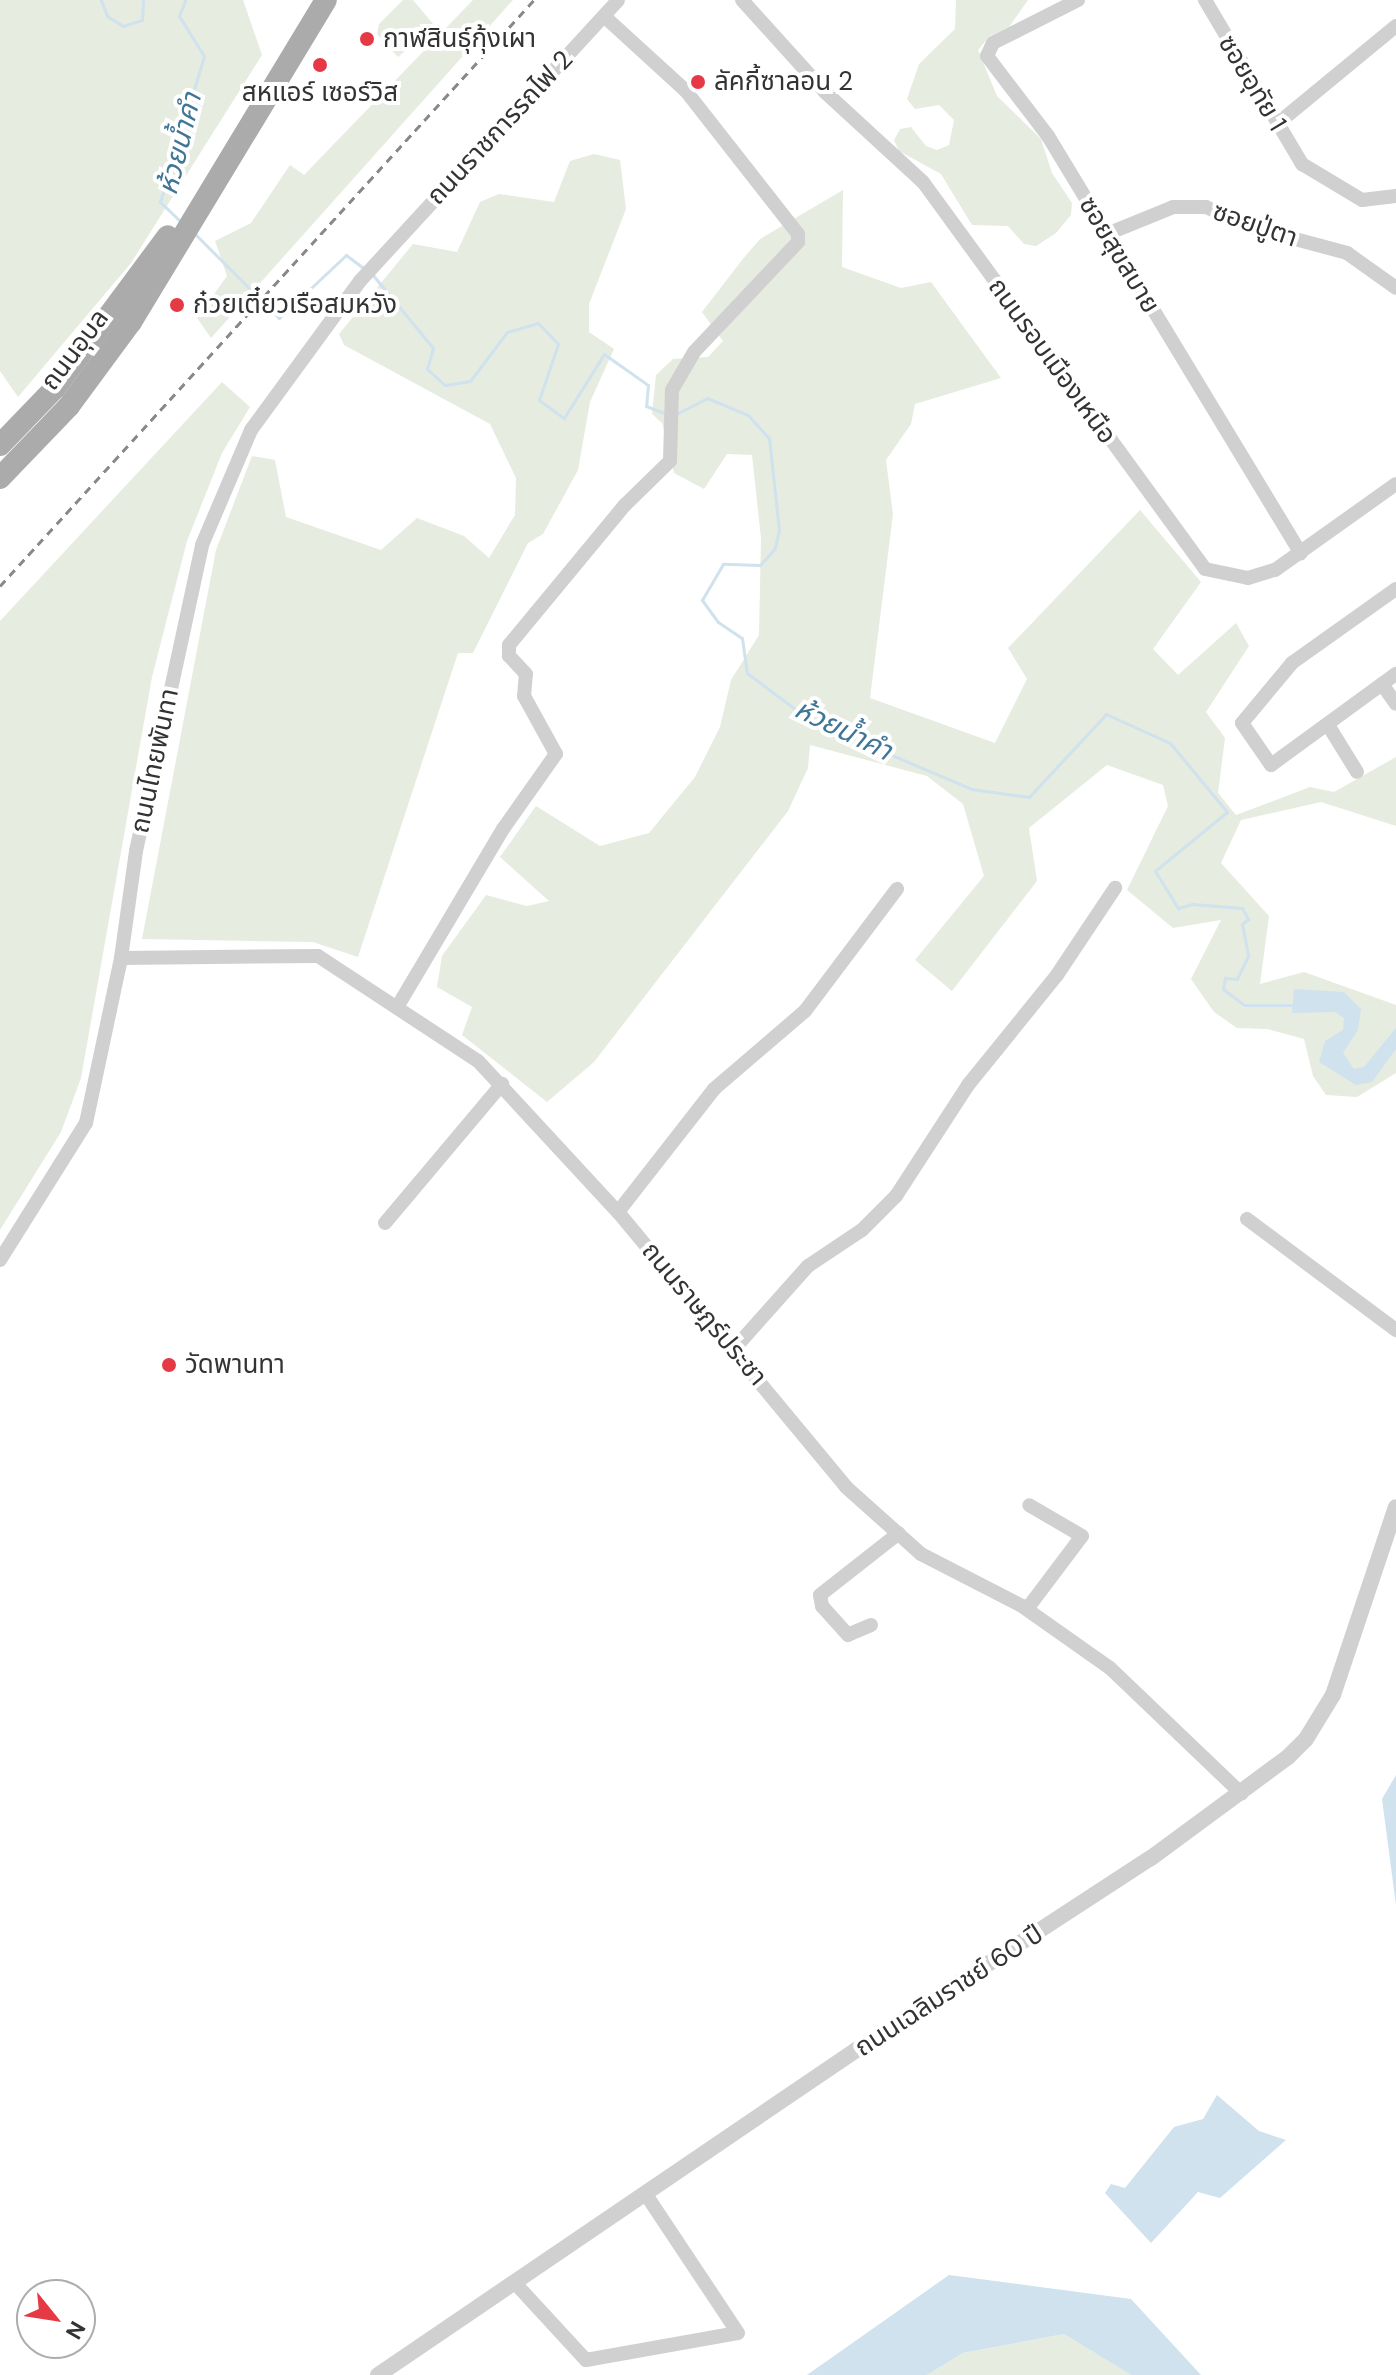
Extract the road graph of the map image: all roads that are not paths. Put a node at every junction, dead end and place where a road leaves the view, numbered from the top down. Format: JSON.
{"nodes":[{"id":1,"x":326,"y":0,"type":"edge"},
{"id":2,"x":618,"y":0,"type":"edge"},
{"id":3,"x":742,"y":0,"type":"edge"},
{"id":4,"x":1078,"y":0,"type":"edge"},
{"id":5,"x":1205,"y":0,"type":"edge"},
{"id":6,"x":604,"y":16,"type":"junction"},
{"id":7,"x":1396,"y":26,"type":"edge"},
{"id":8,"x":1277,"y":124,"type":"junction"},
{"id":9,"x":1396,"y":196,"type":"edge"},
{"id":10,"x":1107,"y":234,"type":"junction"},
{"id":11,"x":173,"y":240,"type":"junction"},
{"id":12,"x":360,"y":281,"type":"joint"},
{"id":13,"x":1396,"y":288,"type":"edge"},
{"id":14,"x":0,"y":445,"type":"edge"},
{"id":15,"x":0,"y":478,"type":"edge"},
{"id":16,"x":1396,"y":484,"type":"edge"},
{"id":17,"x":1301,"y":553,"type":"junction"},
{"id":18,"x":1396,"y":589,"type":"edge"},
{"id":19,"x":1396,"y":674,"type":"edge"},
{"id":20,"x":1382,"y":684,"type":"junction"},
{"id":21,"x":1396,"y":704,"type":"edge"},
{"id":22,"x":1328,"y":725,"type":"junction"},
{"id":23,"x":1357,"y":772,"type":"dead end"},
{"id":24,"x":1115,"y":888,"type":"dead end"},
{"id":25,"x":897,"y":889,"type":"dead end"},
{"id":26,"x":121,"y":958,"type":"junction"},
{"id":27,"x":399,"y":1004,"type":"junction"},
{"id":28,"x":502,"y":1084,"type":"junction"},
{"id":29,"x":618,"y":1212,"type":"junction"},
{"id":30,"x":1247,"y":1219,"type":"dead end"},
{"id":31,"x":385,"y":1223,"type":"dead end"},
{"id":32,"x":0,"y":1260,"type":"edge"},
{"id":33,"x":1396,"y":1330,"type":"edge"},
{"id":34,"x":734,"y":1349,"type":"junction"},
{"id":35,"x":1029,"y":1505,"type":"dead end"},
{"id":36,"x":1396,"y":1507,"type":"edge"},
{"id":37,"x":899,"y":1533,"type":"junction"},
{"id":38,"x":1027,"y":1609,"type":"junction"},
{"id":39,"x":871,"y":1625,"type":"dead end"},
{"id":40,"x":1242,"y":1794,"type":"junction"},
{"id":41,"x":645,"y":2193,"type":"junction"},
{"id":42,"x":514,"y":2282,"type":"junction"},
{"id":43,"x":378,"y":2375,"type":"edge"}],
"edges":[{"from":1,"to":11,"type":"main road"},
{"from":2,"to":6,"type":"street","name":"ถนนราชการรถไฟ 2"},
{"from":3,"to":17,"type":"street","name":"ถนนรอบเมืองเหนือ"},
{"from":4,"to":10,"type":"street","name":"ซอยสุขสบาย"},
{"from":5,"to":8,"type":"street","name":"ซอยอุทัย 1"},
{"from":6,"to":12,"type":"street","name":"ถนนราชการรถไฟ 2"},
{"from":6,"to":27,"type":"street"},
{"from":7,"to":8,"type":"street"},
{"from":8,"to":9,"type":"street","name":"ซอยอุทัย 1"},
{"from":10,"to":13,"type":"street","name":"ซอยปู่ตา"},
{"from":10,"to":17,"type":"street","name":"ซอยสุขสบาย"},
{"from":11,"to":14,"type":"main road","name":"ถนนอุบล"},
{"from":11,"to":15,"type":"main road","name":"ถนนอุบล"},
{"from":12,"to":26,"type":"street","name":"ถนนไทยพันทา"},
{"from":16,"to":17,"type":"street","name":"ถนนรอบเมืองเหนือ"},
{"from":18,"to":22,"type":"street"},
{"from":19,"to":20,"type":"street"},
{"from":20,"to":21,"type":"street"},
{"from":20,"to":22,"type":"street"},
{"from":22,"to":23,"type":"street"},
{"from":24,"to":34,"type":"street"},
{"from":25,"to":29,"type":"street"},
{"from":26,"to":27,"type":"street","name":"ถนนราษฎร์ประชา"},
{"from":26,"to":32,"type":"street","name":"ถนนไทยพันทา"},
{"from":27,"to":28,"type":"street","name":"ถนนราษฎร์ประชา"},
{"from":28,"to":29,"type":"street","name":"ถนนราษฎร์ประชา"},
{"from":28,"to":31,"type":"street"},
{"from":29,"to":34,"type":"street","name":"ถนนราษฎร์ประชา"},
{"from":30,"to":33,"type":"street"},
{"from":34,"to":37,"type":"street","name":"ถนนราษฎร์ประชา"},
{"from":35,"to":38,"type":"street"},
{"from":36,"to":40,"type":"street","name":"ถนนเฉลิมราชย์ 60 ปี"},
{"from":37,"to":38,"type":"street","name":"ถนนราษฎร์ประชา"},
{"from":37,"to":39,"type":"street"},
{"from":38,"to":40,"type":"street","name":"ถนนราษฎร์ประชา"},
{"from":40,"to":41,"type":"street","name":"ถนนเฉลิมราชย์ 60 ปี"},
{"from":41,"to":42,"type":"street","name":"ถนนเฉลิมราชย์ 60 ปี"},
{"from":41,"to":42,"type":"street"},
{"from":42,"to":43,"type":"street","name":"ถนนเฉลิมราชย์ 60 ปี"}]}
